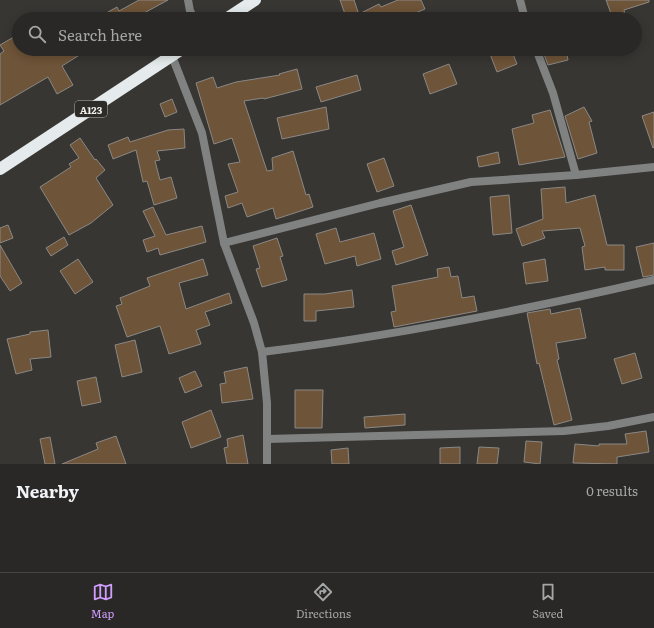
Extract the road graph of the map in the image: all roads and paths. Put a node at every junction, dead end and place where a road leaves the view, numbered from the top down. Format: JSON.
{"nodes":[{"id":1,"x":188,"y":0,"type":"edge"},
{"id":2,"x":255,"y":0,"type":"edge"},
{"id":3,"x":520,"y":0,"type":"edge"},
{"id":4,"x":191,"y":12,"type":"edge"},
{"id":5,"x":237,"y":12,"type":"edge"},
{"id":6,"x":523,"y":12,"type":"edge"},
{"id":7,"x":172,"y":56,"type":"joint"},
{"id":8,"x":539,"y":56,"type":"edge"},
{"id":9,"x":654,"y":166,"type":"edge"},
{"id":10,"x":0,"y":169,"type":"edge"},
{"id":11,"x":576,"y":175,"type":"junction"},
{"id":12,"x":224,"y":243,"type":"junction"},
{"id":13,"x":654,"y":280,"type":"edge"},
{"id":14,"x":262,"y":352,"type":"junction"},
{"id":15,"x":654,"y":417,"type":"edge"},
{"id":16,"x":267,"y":439,"type":"junction"},
{"id":17,"x":267,"y":464,"type":"edge"}],
"edges":[{"from":1,"to":4,"type":"street"},
{"from":2,"to":5,"type":"highway"},
{"from":3,"to":6,"type":"street"},
{"from":7,"to":10,"type":"highway","number":"A123"},
{"from":7,"to":12,"type":"street"},
{"from":8,"to":11,"type":"street"},
{"from":9,"to":11,"type":"street"},
{"from":11,"to":12,"type":"street"},
{"from":12,"to":14,"type":"street"},
{"from":13,"to":14,"type":"street"},
{"from":14,"to":16,"type":"street"},
{"from":15,"to":16,"type":"street"},
{"from":16,"to":17,"type":"street"}]}
